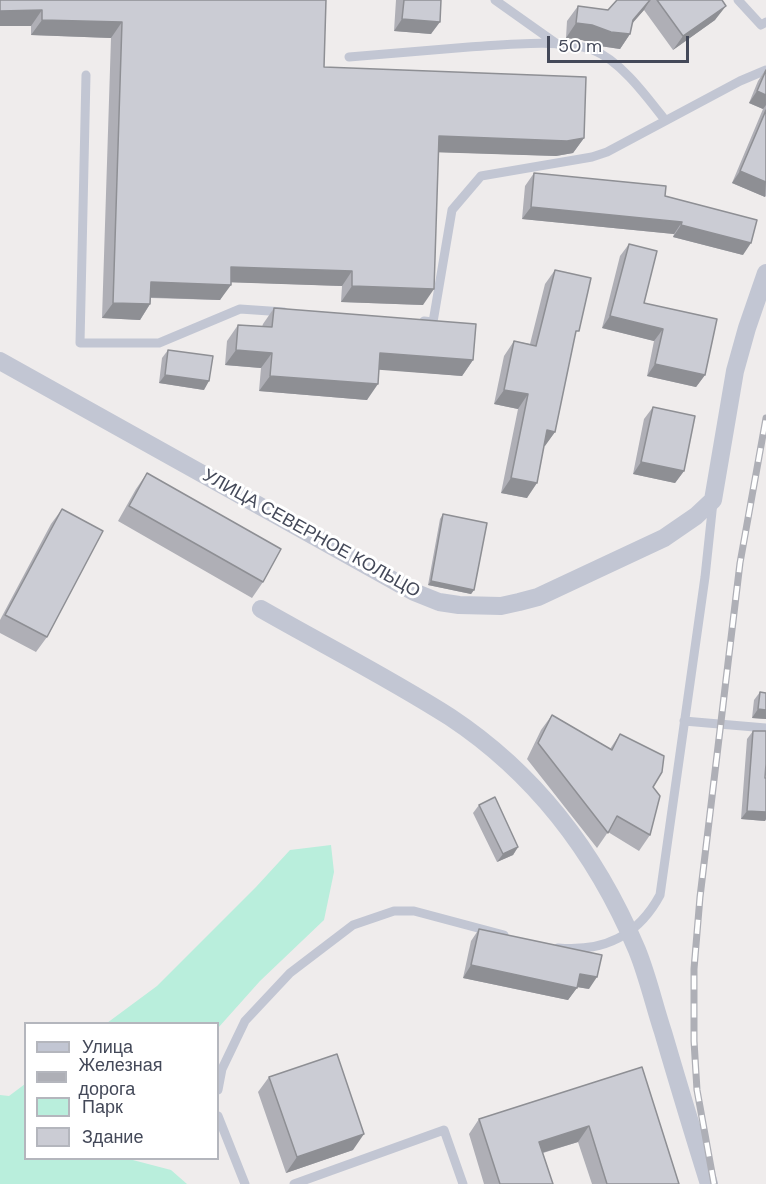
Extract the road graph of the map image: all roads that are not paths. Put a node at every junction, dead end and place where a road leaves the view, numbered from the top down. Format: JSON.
{"nodes":[{"id":1,"x":495,"y":0,"type":"edge"},
{"id":2,"x":738,"y":0,"type":"edge"},
{"id":3,"x":766,"y":22,"type":"edge"},
{"id":4,"x":557,"y":44,"type":"junction"},
{"id":5,"x":349,"y":57,"type":"dead end"},
{"id":6,"x":766,"y":70,"type":"edge"},
{"id":7,"x":86,"y":75,"type":"dead end"},
{"id":8,"x":665,"y":120,"type":"junction"},
{"id":9,"x":766,"y":273,"type":"edge"},
{"id":10,"x":296,"y":313,"type":"edge"},
{"id":11,"x":410,"y":320,"type":"edge"},
{"id":12,"x":0,"y":361,"type":"edge"},
{"id":13,"x":713,"y":500,"type":"junction"},
{"id":14,"x":261,"y":609,"type":"dead end"},
{"id":15,"x":684,"y":721,"type":"junction"},
{"id":16,"x":766,"y":728,"type":"edge"},
{"id":17,"x":628,"y":933,"type":"junction"},
{"id":18,"x":515,"y":938,"type":"edge"},
{"id":19,"x":547,"y":947,"type":"edge"},
{"id":20,"x":219,"y":1085,"type":"edge"},
{"id":21,"x":219,"y":1119,"type":"edge"},
{"id":22,"x":245,"y":1184,"type":"edge"},
{"id":23,"x":294,"y":1184,"type":"edge"},
{"id":24,"x":463,"y":1184,"type":"edge"},
{"id":25,"x":709,"y":1184,"type":"edge"}],
"edges":[{"from":1,"to":4,"type":"lane"},
{"from":2,"to":3,"type":"lane"},
{"from":4,"to":5,"type":"lane"},
{"from":4,"to":8,"type":"lane"},
{"from":6,"to":8,"type":"lane"},
{"from":7,"to":10,"type":"lane"},
{"from":8,"to":11,"type":"lane"},
{"from":9,"to":13,"type":"street"},
{"from":12,"to":13,"type":"street","name":"УЛИЦА СЕВЕРНОЕ КОЛЬЦО"},
{"from":13,"to":15,"type":"lane"},
{"from":14,"to":17,"type":"street"},
{"from":15,"to":16,"type":"lane"},
{"from":15,"to":17,"type":"lane"},
{"from":17,"to":19,"type":"lane"},
{"from":17,"to":25,"type":"street"},
{"from":18,"to":20,"type":"lane"},
{"from":21,"to":22,"type":"lane"},
{"from":23,"to":24,"type":"lane"}]}
